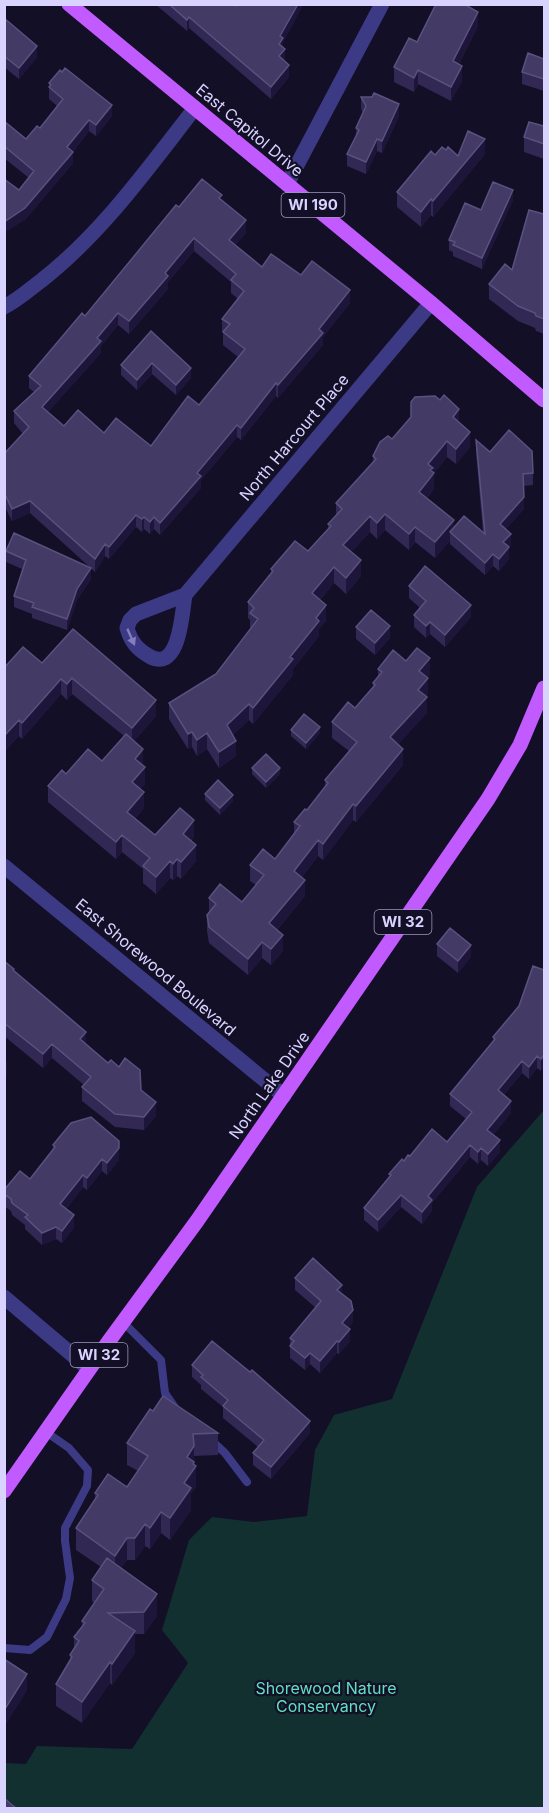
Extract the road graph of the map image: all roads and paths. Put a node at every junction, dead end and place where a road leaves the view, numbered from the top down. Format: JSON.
{"nodes":[{"id":1,"x":69,"y":4,"type":"edge"},
{"id":2,"x":382,"y":4,"type":"edge"},
{"id":3,"x":195,"y":108,"type":"junction"},
{"id":4,"x":287,"y":184,"type":"junction"},
{"id":5,"x":431,"y":303,"type":"junction"},
{"id":6,"x":4,"y":307,"type":"edge"},
{"id":7,"x":544,"y":400,"type":"edge"},
{"id":8,"x":185,"y":595,"type":"junction"},
{"id":9,"x":544,"y":688,"type":"edge"},
{"id":10,"x":4,"y":866,"type":"edge"},
{"id":11,"x":284,"y":1096,"type":"junction"},
{"id":12,"x":4,"y":1297,"type":"edge"},
{"id":13,"x":123,"y":1322,"type":"junction"},
{"id":14,"x":89,"y":1369,"type":"junction"},
{"id":15,"x":181,"y":1413,"type":"edge"},
{"id":16,"x":46,"y":1432,"type":"junction"},
{"id":17,"x":202,"y":1432,"type":"edge"},
{"id":18,"x":247,"y":1482,"type":"dead end"},
{"id":19,"x":4,"y":1491,"type":"edge"},
{"id":20,"x":4,"y":1648,"type":"edge"}],
"edges":[{"from":1,"to":3,"type":"main road","name":"East Capitol Drive","number":"WI 190"},
{"from":2,"to":4,"type":"street"},
{"from":3,"to":4,"type":"main road","name":"East Capitol Drive","number":"WI 190"},
{"from":3,"to":6,"type":"street"},
{"from":4,"to":5,"type":"main road","name":"East Capitol Drive","number":"WI 190"},
{"from":5,"to":7,"type":"main road","name":"East Capitol Drive","number":"WI 190"},
{"from":5,"to":8,"type":"street","name":"North Harcourt Place"},
{"from":8,"to":8,"type":"street","name":"North Harcourt Place","one_way":true},
{"from":9,"to":11,"type":"main road","name":"North Lake Drive","number":"WI 32"},
{"from":10,"to":11,"type":"street","name":"East Shorewood Boulevard"},
{"from":11,"to":13,"type":"main road","name":"North Lake Drive","number":"WI 32"},
{"from":12,"to":14,"type":"street"},
{"from":13,"to":14,"type":"main road","name":"North Lake Drive","number":"WI 32"},
{"from":13,"to":15,"type":"lane"},
{"from":14,"to":16,"type":"main road","name":"North Lake Drive","number":"WI 32"},
{"from":16,"to":19,"type":"main road","name":"North Lake Drive","number":"WI 32"},
{"from":16,"to":20,"type":"lane"},
{"from":17,"to":18,"type":"lane"}]}
